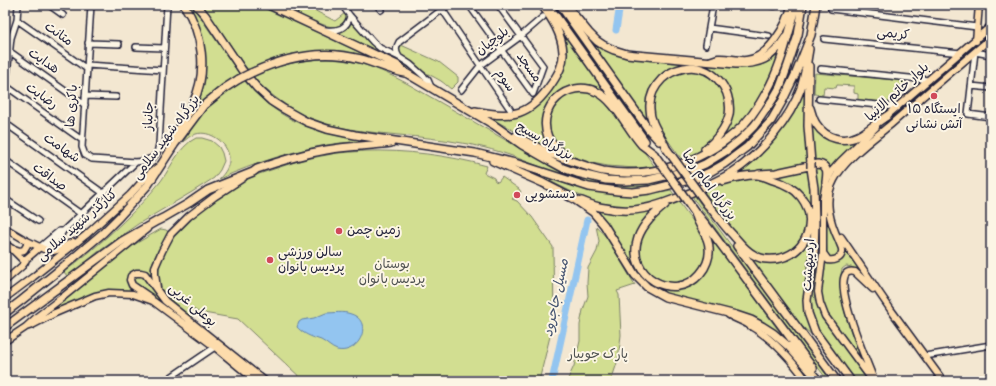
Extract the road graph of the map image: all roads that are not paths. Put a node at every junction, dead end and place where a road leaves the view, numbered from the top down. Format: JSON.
{"nodes":[{"id":1,"x":18,"y":5,"type":"edge"},
{"id":2,"x":49,"y":5,"type":"edge"},
{"id":3,"x":91,"y":5,"type":"edge"},
{"id":4,"x":167,"y":5,"type":"edge"},
{"id":5,"x":184,"y":5,"type":"edge"},
{"id":6,"x":196,"y":5,"type":"edge"},
{"id":7,"x":269,"y":5,"type":"edge"},
{"id":8,"x":342,"y":5,"type":"edge"},
{"id":9,"x":377,"y":5,"type":"edge"},
{"id":10,"x":448,"y":5,"type":"edge"},
{"id":11,"x":470,"y":5,"type":"edge"},
{"id":12,"x":498,"y":5,"type":"edge"},
{"id":13,"x":542,"y":5,"type":"edge"},
{"id":14,"x":548,"y":5,"type":"edge"},
{"id":15,"x":560,"y":5,"type":"edge"},
{"id":16,"x":566,"y":5,"type":"edge"},
{"id":17,"x":713,"y":5,"type":"edge"},
{"id":18,"x":770,"y":5,"type":"edge"},
{"id":19,"x":791,"y":5,"type":"edge"},
{"id":20,"x":798,"y":5,"type":"edge"},
{"id":21,"x":803,"y":5,"type":"edge"},
{"id":22,"x":816,"y":5,"type":"edge"},
{"id":23,"x":979,"y":5,"type":"edge"},
{"id":24,"x":774,"y":6,"type":"edge"},
{"id":25,"x":442,"y":9,"type":"junction"},
{"id":26,"x":831,"y":9,"type":"dead end"},
{"id":27,"x":381,"y":10,"type":"dead end"},
{"id":28,"x":63,"y":15,"type":"dead end"},
{"id":29,"x":350,"y":16,"type":"junction"},
{"id":30,"x":544,"y":17,"type":"dead end"},
{"id":31,"x":17,"y":20,"type":"junction"},
{"id":32,"x":991,"y":26,"type":"edge"},
{"id":33,"x":977,"y":27,"type":"junction"},
{"id":34,"x":709,"y":28,"type":"junction"},
{"id":35,"x":324,"y":30,"type":"junction"},
{"id":36,"x":789,"y":33,"type":"junction"},
{"id":37,"x":811,"y":35,"type":"junction"},
{"id":38,"x":521,"y":36,"type":"junction"},
{"id":39,"x":769,"y":36,"type":"dead end"},
{"id":40,"x":8,"y":38,"type":"edge"},
{"id":41,"x":991,"y":38,"type":"edge"},
{"id":42,"x":824,"y":39,"type":"dead end"},
{"id":43,"x":976,"y":39,"type":"junction"},
{"id":44,"x":88,"y":43,"type":"junction"},
{"id":45,"x":119,"y":44,"type":"dead end"},
{"id":46,"x":706,"y":45,"type":"dead end"},
{"id":47,"x":136,"y":47,"type":"dead end"},
{"id":48,"x":164,"y":48,"type":"junction"},
{"id":49,"x":501,"y":50,"type":"junction"},
{"id":50,"x":9,"y":51,"type":"junction"},
{"id":51,"x":975,"y":52,"type":"junction"},
{"id":52,"x":961,"y":53,"type":"junction"},
{"id":53,"x":808,"y":54,"type":"junction"},
{"id":54,"x":991,"y":55,"type":"edge"},
{"id":55,"x":398,"y":57,"type":"junction"},
{"id":56,"x":707,"y":61,"type":"junction"},
{"id":57,"x":480,"y":66,"type":"junction"},
{"id":58,"x":87,"y":67,"type":"junction"},
{"id":59,"x":163,"y":70,"type":"junction"},
{"id":60,"x":821,"y":70,"type":"dead end"},
{"id":61,"x":406,"y":73,"type":"junction"},
{"id":62,"x":929,"y":80,"type":"junction"},
{"id":63,"x":6,"y":86,"type":"edge"},
{"id":64,"x":971,"y":86,"type":"junction"},
{"id":65,"x":431,"y":87,"type":"junction"},
{"id":66,"x":991,"y":88,"type":"edge"},
{"id":67,"x":461,"y":90,"type":"dead end"},
{"id":68,"x":5,"y":93,"type":"edge"},
{"id":69,"x":85,"y":96,"type":"junction"},
{"id":70,"x":116,"y":97,"type":"dead end"},
{"id":71,"x":818,"y":99,"type":"dead end"},
{"id":72,"x":809,"y":103,"type":"junction"},
{"id":73,"x":84,"y":105,"type":"junction"},
{"id":74,"x":898,"y":107,"type":"junction"},
{"id":75,"x":510,"y":109,"type":"dead end"},
{"id":76,"x":468,"y":110,"type":"junction"},
{"id":77,"x":886,"y":116,"type":"junction"},
{"id":78,"x":991,"y":117,"type":"edge"},
{"id":79,"x":5,"y":123,"type":"edge"},
{"id":80,"x":494,"y":125,"type":"junction"},
{"id":81,"x":82,"y":140,"type":"junction"},
{"id":82,"x":401,"y":142,"type":"junction"},
{"id":83,"x":174,"y":145,"type":"junction"},
{"id":84,"x":666,"y":148,"type":"junction"},
{"id":85,"x":474,"y":153,"type":"junction"},
{"id":86,"x":654,"y":154,"type":"junction"},
{"id":87,"x":5,"y":160,"type":"edge"},
{"id":88,"x":569,"y":160,"type":"junction"},
{"id":89,"x":136,"y":162,"type":"junction"},
{"id":90,"x":688,"y":162,"type":"junction"},
{"id":91,"x":161,"y":166,"type":"junction"},
{"id":92,"x":253,"y":172,"type":"junction"},
{"id":93,"x":757,"y":175,"type":"junction"},
{"id":94,"x":829,"y":182,"type":"junction"},
{"id":95,"x":707,"y":186,"type":"junction"},
{"id":96,"x":104,"y":193,"type":"junction"},
{"id":97,"x":5,"y":199,"type":"edge"},
{"id":98,"x":574,"y":199,"type":"junction"},
{"id":99,"x":674,"y":199,"type":"junction"},
{"id":100,"x":707,"y":204,"type":"junction"},
{"id":101,"x":695,"y":212,"type":"junction"},
{"id":102,"x":81,"y":214,"type":"junction"},
{"id":103,"x":38,"y":221,"type":"dead end"},
{"id":104,"x":157,"y":221,"type":"junction"},
{"id":105,"x":5,"y":228,"type":"edge"},
{"id":106,"x":834,"y":228,"type":"junction"},
{"id":107,"x":86,"y":235,"type":"junction"},
{"id":108,"x":51,"y":241,"type":"junction"},
{"id":109,"x":29,"y":242,"type":"junction"},
{"id":110,"x":5,"y":244,"type":"edge"},
{"id":111,"x":42,"y":248,"type":"junction"},
{"id":112,"x":12,"y":249,"type":"junction"},
{"id":113,"x":54,"y":251,"type":"junction"},
{"id":114,"x":823,"y":253,"type":"junction"},
{"id":115,"x":25,"y":262,"type":"junction"},
{"id":116,"x":5,"y":282,"type":"edge"},
{"id":117,"x":158,"y":292,"type":"junction"},
{"id":118,"x":5,"y":298,"type":"edge"},
{"id":119,"x":153,"y":301,"type":"junction"},
{"id":120,"x":719,"y":310,"type":"junction"},
{"id":121,"x":891,"y":310,"type":"junction"},
{"id":122,"x":5,"y":313,"type":"edge"},
{"id":123,"x":5,"y":327,"type":"edge"},
{"id":124,"x":26,"y":327,"type":"junction"},
{"id":125,"x":5,"y":341,"type":"edge"},
{"id":126,"x":991,"y":345,"type":"edge"},
{"id":127,"x":215,"y":348,"type":"junction"},
{"id":128,"x":925,"y":356,"type":"junction"},
{"id":129,"x":991,"y":377,"type":"edge"},
{"id":130,"x":164,"y":381,"type":"edge"},
{"id":131,"x":256,"y":381,"type":"edge"},
{"id":132,"x":265,"y":381,"type":"edge"},
{"id":133,"x":807,"y":381,"type":"edge"},
{"id":134,"x":819,"y":381,"type":"edge"},
{"id":135,"x":823,"y":381,"type":"edge"},
{"id":136,"x":837,"y":381,"type":"edge"},
{"id":137,"x":851,"y":381,"type":"edge"},
{"id":138,"x":873,"y":381,"type":"edge"},
{"id":139,"x":943,"y":381,"type":"edge"},
{"id":140,"x":970,"y":381,"type":"edge"}],
"edges":[{"from":1,"to":31,"type":"street"},
{"from":2,"to":28,"type":"street"},
{"from":3,"to":44,"type":"street","name":"باکری ها"},
{"from":4,"to":48,"type":"street","name":"جانباز"},
{"from":5,"to":83,"type":"highway"},
{"from":6,"to":82,"type":"highway"},
{"from":7,"to":35,"type":"highway"},
{"from":8,"to":29,"type":"street"},
{"from":9,"to":27,"type":"street"},
{"from":10,"to":25,"type":"street"},
{"from":11,"to":49,"type":"street"},
{"from":12,"to":38,"type":"street"},
{"from":13,"to":76,"type":"highway"},
{"from":14,"to":86,"type":"highway","name":"بزرگراه امام رضا"},
{"from":15,"to":84,"type":"highway","name":"بزرگراه امام رضا"},
{"from":16,"to":56,"type":"highway"},
{"from":17,"to":34,"type":"street"},
{"from":18,"to":24,"type":"street"},
{"from":19,"to":56,"type":"main road"},
{"from":20,"to":36,"type":"highway"},
{"from":21,"to":80,"type":"highway","name":"بزرگراه بسیج"},
{"from":22,"to":37,"type":"highway","name":"بزرگراه بسیج"},
{"from":23,"to":33,"type":"main road"},
{"from":25,"to":55,"type":"street"},
{"from":25,"to":57,"type":"street","name":"سوم"},
{"from":26,"to":33,"type":"street"},
{"from":29,"to":35,"type":"street"},
{"from":29,"to":55,"type":"street"},
{"from":30,"to":38,"type":"street","name":"بلوچیان"},
{"from":31,"to":40,"type":"street"},
{"from":31,"to":58,"type":"street","name":"متانت"},
{"from":32,"to":43,"type":"main road","name":"بلوار خاتم الانبیا"},
{"from":33,"to":43,"type":"main road"},
{"from":34,"to":39,"type":"street"},
{"from":34,"to":46,"type":"street"},
{"from":35,"to":61,"type":"highway"},
{"from":36,"to":56,"type":"highway"},
{"from":36,"to":90,"type":"highway"},
{"from":37,"to":53,"type":"highway"},
{"from":37,"to":85,"type":"highway","name":"بزرگراه بسیج"},
{"from":38,"to":49,"type":"street","name":"بلوچیان"},
{"from":38,"to":49,"type":"street","name":"مسجد"},
{"from":40,"to":50,"type":"street"},
{"from":41,"to":51,"type":"main road","name":"بلوار خاتم الانبیا"},
{"from":42,"to":52,"type":"street","name":"کریمی"},
{"from":43,"to":51,"type":"main road"},
{"from":43,"to":52,"type":"main road","name":"بلوار خاتم الانبیا"},
{"from":44,"to":45,"type":"street"},
{"from":44,"to":58,"type":"street","name":"باکری ها"},
{"from":47,"to":48,"type":"street"},
{"from":48,"to":59,"type":"street","name":"جانباز"},
{"from":49,"to":57,"type":"street","name":"بلوچیان"},
{"from":50,"to":63,"type":"street"},
{"from":50,"to":73,"type":"street","name":"هدایت"},
{"from":51,"to":54,"type":"street"},
{"from":51,"to":64,"type":"street"},
{"from":51,"to":94,"type":"main road","name":"بلوار خاتم الانبیا"},
{"from":52,"to":62,"type":"main road","name":"بلوار خاتم الانبیا"},
{"from":53,"to":72,"type":"highway"},
{"from":53,"to":95,"type":"highway"},
{"from":55,"to":65,"type":"street"},
{"from":57,"to":67,"type":"street","name":"بلوچیان"},
{"from":57,"to":75,"type":"street","name":"سوم"},
{"from":58,"to":59,"type":"street"},
{"from":58,"to":69,"type":"street","name":"باکری ها"},
{"from":59,"to":89,"type":"street","name":"جانباز"},
{"from":60,"to":62,"type":"street"},
{"from":61,"to":65,"type":"highway","name":"بزرگراه بسیج"},
{"from":61,"to":83,"type":"highway","name":"بزرگراه شهید سلامی","bridge":true},
{"from":62,"to":74,"type":"main road","name":"بلوار خاتم الانبیا"},
{"from":63,"to":68,"type":"street"},
{"from":63,"to":81,"type":"street","name":"رضایت"},
{"from":64,"to":66,"type":"street"},
{"from":64,"to":78,"type":"street"},
{"from":65,"to":76,"type":"highway","name":"بزرگراه بسیج"},
{"from":69,"to":70,"type":"street"},
{"from":69,"to":73,"type":"street","name":"باکری ها"},
{"from":71,"to":74,"type":"street"},
{"from":72,"to":77,"type":"highway"},
{"from":72,"to":137,"type":"highway"},
{"from":73,"to":81,"type":"street","name":"باکری ها"},
{"from":74,"to":77,"type":"main road","name":"بلوار خاتم الانبیا"},
{"from":76,"to":80,"type":"highway","name":"بزرگراه بسیج"},
{"from":77,"to":94,"type":"main road","name":"بلوار خاتم الانبیا"},
{"from":79,"to":96,"type":"street","name":"شهامت"},
{"from":80,"to":88,"type":"highway"},
{"from":81,"to":89,"type":"street","name":"باکری ها"},
{"from":82,"to":85,"type":"highway","name":"بزرگراه بسیج"},
{"from":82,"to":92,"type":"highway"},
{"from":83,"to":91,"type":"highway","name":"بزرگراه شهید سلامی"},
{"from":84,"to":90,"type":"highway"},
{"from":84,"to":100,"type":"highway","name":"بزرگراه امام رضا","bridge":true},
{"from":85,"to":98,"type":"highway"},
{"from":86,"to":88,"type":"highway"},
{"from":86,"to":101,"type":"highway","name":"بزرگراه امام رضا","bridge":true},
{"from":87,"to":102,"type":"street","name":"صداقت"},
{"from":88,"to":90,"type":"highway"},
{"from":89,"to":96,"type":"street","name":"جانباز"},
{"from":91,"to":107,"type":"main road","name":"کنارگذر شهید سلامی"},
{"from":91,"to":122,"type":"highway","name":"بزرگراه شهید سلامی"},
{"from":92,"to":104,"type":"highway"},
{"from":92,"to":117,"type":"main road","name":"بوعلی غربی"},
{"from":93,"to":94,"type":"highway"},
{"from":93,"to":95,"type":"highway"},
{"from":93,"to":100,"type":"highway"},
{"from":94,"to":106,"type":"main road"},
{"from":94,"to":114,"type":"main road","name":"اردیبهشت"},
{"from":95,"to":99,"type":"highway"},
{"from":96,"to":102,"type":"street","name":"جانباز"},
{"from":97,"to":103,"type":"street"},
{"from":98,"to":99,"type":"highway"},
{"from":98,"to":120,"type":"highway"},
{"from":99,"to":101,"type":"highway"},
{"from":100,"to":136,"type":"highway","name":"بزرگراه امام رضا"},
{"from":101,"to":135,"type":"highway","name":"بزرگراه امام رضا"},
{"from":102,"to":108,"type":"street","name":"جانباز"},
{"from":104,"to":123,"type":"highway"},
{"from":104,"to":124,"type":"main road"},
{"from":105,"to":109,"type":"main road"},
{"from":106,"to":114,"type":"main road"},
{"from":106,"to":121,"type":"main road"},
{"from":107,"to":113,"type":"main road"},
{"from":107,"to":118,"type":"main road","name":"کنارگذر شهید سلامی"},
{"from":108,"to":109,"type":"street"},
{"from":108,"to":111,"type":"street"},
{"from":108,"to":113,"type":"street"},
{"from":109,"to":111,"type":"main road"},
{"from":109,"to":112,"type":"main road"},
{"from":110,"to":112,"type":"main road"},
{"from":111,"to":113,"type":"main road"},
{"from":111,"to":115,"type":"main road"},
{"from":112,"to":115,"type":"main road"},
{"from":114,"to":138,"type":"main road","name":"اردیبهشت"},
{"from":115,"to":116,"type":"main road"},
{"from":117,"to":119,"type":"main road"},
{"from":117,"to":132,"type":"main road","name":"بوعلی غربی"},
{"from":119,"to":124,"type":"main road","name":"بوعلی غربی"},
{"from":119,"to":127,"type":"main road","name":"بوعلی غربی"},
{"from":120,"to":133,"type":"main road"},
{"from":120,"to":134,"type":"highway"},
{"from":121,"to":128,"type":"main road"},
{"from":121,"to":138,"type":"main road"},
{"from":124,"to":125,"type":"main road"},
{"from":126,"to":128,"type":"street"},
{"from":127,"to":130,"type":"street"},
{"from":127,"to":131,"type":"main road","name":"بوعلی غربی"},
{"from":128,"to":139,"type":"main road"},
{"from":129,"to":140,"type":"street"}]}
